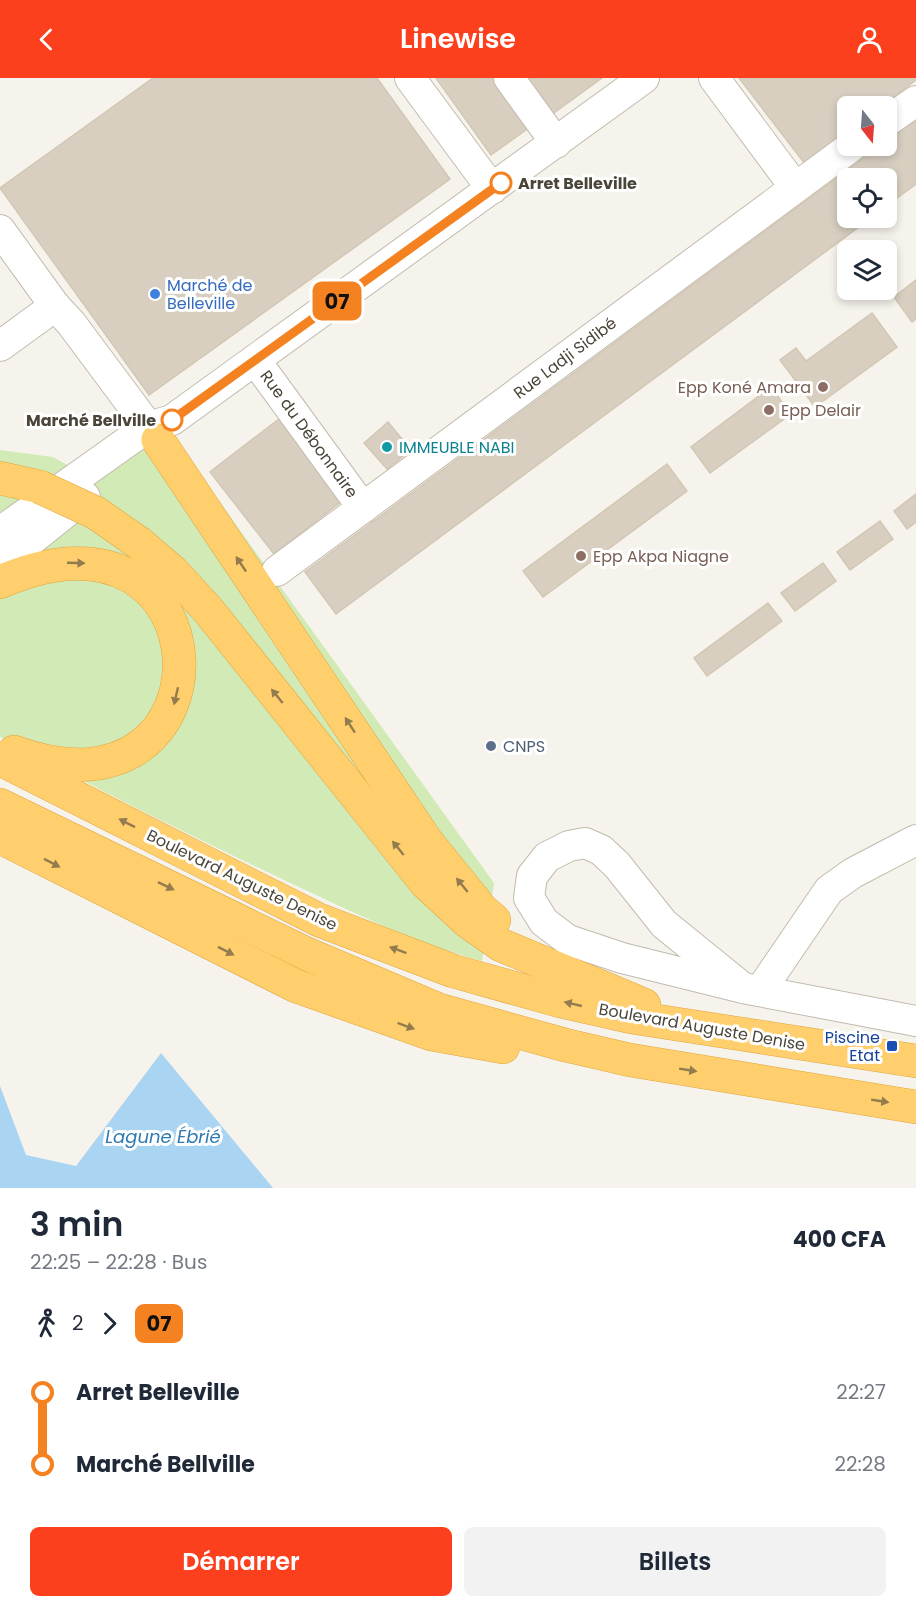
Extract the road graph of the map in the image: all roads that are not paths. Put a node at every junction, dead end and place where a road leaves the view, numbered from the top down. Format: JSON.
{"nodes":[{"id":1,"x":410,"y":78,"type":"edge"},
{"id":2,"x":509,"y":78,"type":"edge"},
{"id":3,"x":644,"y":78,"type":"edge"},
{"id":4,"x":714,"y":78,"type":"edge"},
{"id":5,"x":916,"y":101,"type":"edge"},
{"id":6,"x":897,"y":114,"type":"edge"},
{"id":7,"x":556,"y":143,"type":"junction"},
{"id":8,"x":838,"y":156,"type":"edge"},
{"id":9,"x":794,"y":186,"type":"junction"},
{"id":10,"x":492,"y":189,"type":"junction"},
{"id":11,"x":0,"y":230,"type":"edge"},
{"id":12,"x":55,"y":306,"type":"junction"},
{"id":13,"x":0,"y":346,"type":"edge"},
{"id":14,"x":255,"y":360,"type":"junction"},
{"id":15,"x":159,"y":429,"type":"junction"},
{"id":16,"x":0,"y":478,"type":"edge"},
{"id":17,"x":363,"y":508,"type":"junction"},
{"id":18,"x":0,"y":532,"type":"edge"},
{"id":19,"x":0,"y":565,"type":"edge"},
{"id":20,"x":277,"y":571,"type":"dead end"},
{"id":21,"x":0,"y":582,"type":"edge"},
{"id":22,"x":0,"y":747,"type":"edge"},
{"id":23,"x":0,"y":759,"type":"edge"},
{"id":24,"x":0,"y":805,"type":"edge"},
{"id":25,"x":0,"y":837,"type":"edge"},
{"id":26,"x":916,"y":840,"type":"edge"},
{"id":27,"x":572,"y":973,"type":"junction"},
{"id":28,"x":751,"y":989,"type":"junction"},
{"id":29,"x":916,"y":1021,"type":"edge"},
{"id":30,"x":692,"y":1026,"type":"junction"},
{"id":31,"x":630,"y":1060,"type":"junction"},
{"id":32,"x":916,"y":1062,"type":"edge"},
{"id":33,"x":916,"y":1107,"type":"edge"}],
"edges":[{"from":1,"to":10,"type":"street"},
{"from":2,"to":7,"type":"street"},
{"from":3,"to":7,"type":"street"},
{"from":4,"to":9,"type":"street"},
{"from":5,"to":6,"type":"street"},
{"from":7,"to":10,"type":"street"},
{"from":8,"to":9,"type":"street","name":"Rue Ladji Sidibé"},
{"from":9,"to":17,"type":"street","name":"Rue Ladji Sidibé"},
{"from":10,"to":14,"type":"street"},
{"from":11,"to":12,"type":"street"},
{"from":12,"to":13,"type":"street"},
{"from":12,"to":15,"type":"street"},
{"from":14,"to":15,"type":"street"},
{"from":14,"to":17,"type":"street","name":"Rue du Débonnaire"},
{"from":15,"to":18,"type":"street"},
{"from":15,"to":19,"type":"street"},
{"from":27,"to":15,"type":"highway","one_way":true},
{"from":27,"to":16,"type":"highway","one_way":true,"bridge":true},
{"from":17,"to":20,"type":"street","name":"Rue Ladji Sidibé"},
{"from":21,"to":22,"type":"highway","one_way":true},
{"from":30,"to":23,"type":"highway","name":"Boulevard Auguste Denise","one_way":true},
{"from":24,"to":31,"type":"highway","one_way":true},
{"from":25,"to":31,"type":"highway","one_way":true},
{"from":26,"to":28,"type":"street"},
{"from":27,"to":30,"type":"highway"},
{"from":28,"to":28,"type":"street"},
{"from":28,"to":29,"type":"street"},
{"from":30,"to":32,"type":"highway","name":"Boulevard Auguste Denise"},
{"from":31,"to":33,"type":"highway","one_way":true}]}
